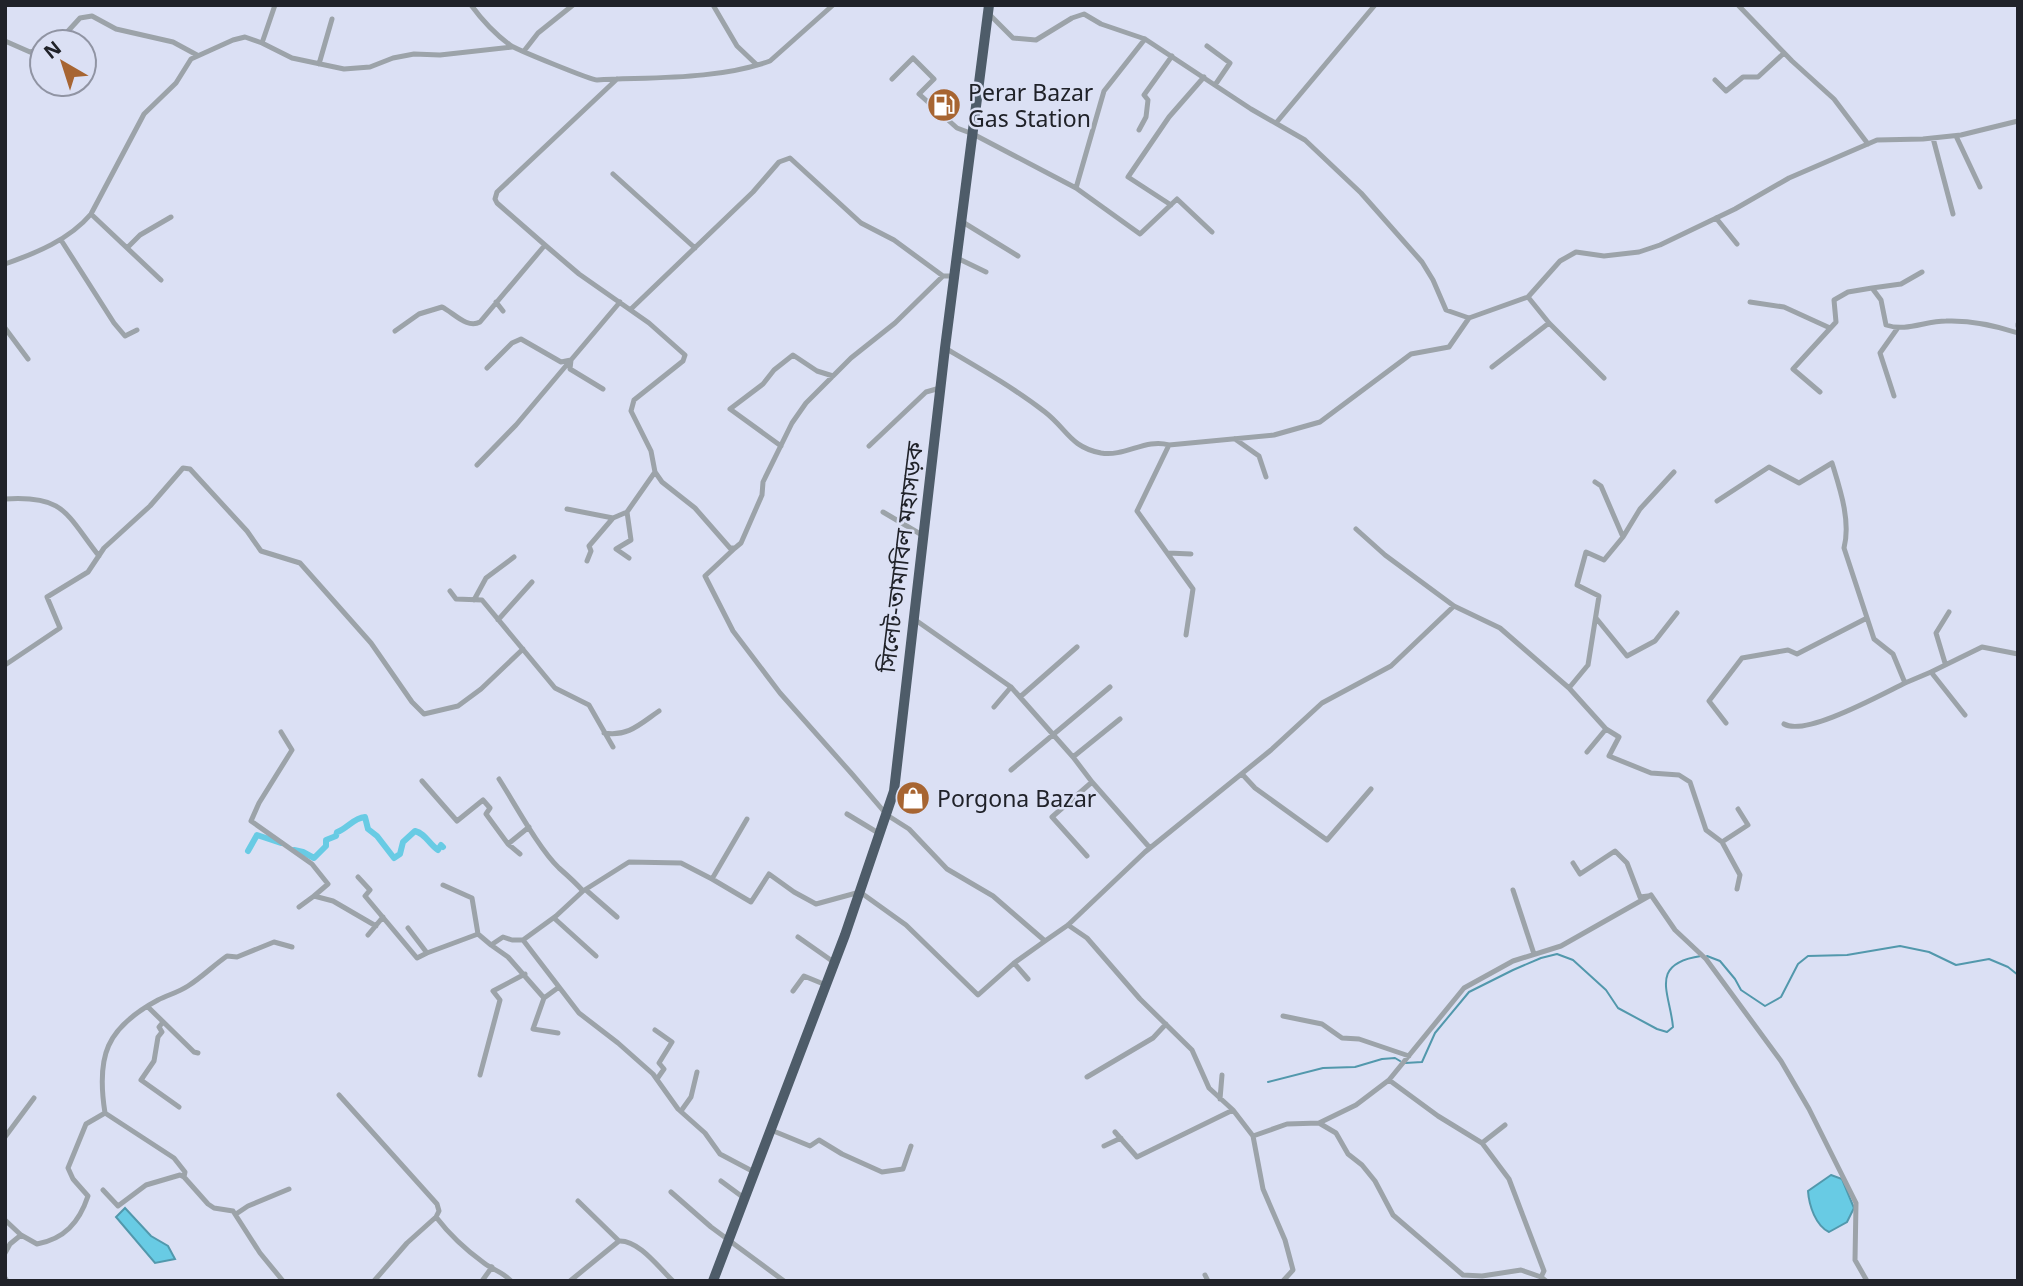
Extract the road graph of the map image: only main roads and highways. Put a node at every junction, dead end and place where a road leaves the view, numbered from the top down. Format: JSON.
{"nodes":[{"id":1,"x":988,"y":9,"type":"edge"},
{"id":2,"x":713,"y":1281,"type":"edge"}],
"edges":[{"from":1,"to":2,"type":"highway","name":"সিলেট-তামাবিল মহাসড়ক"}]}
